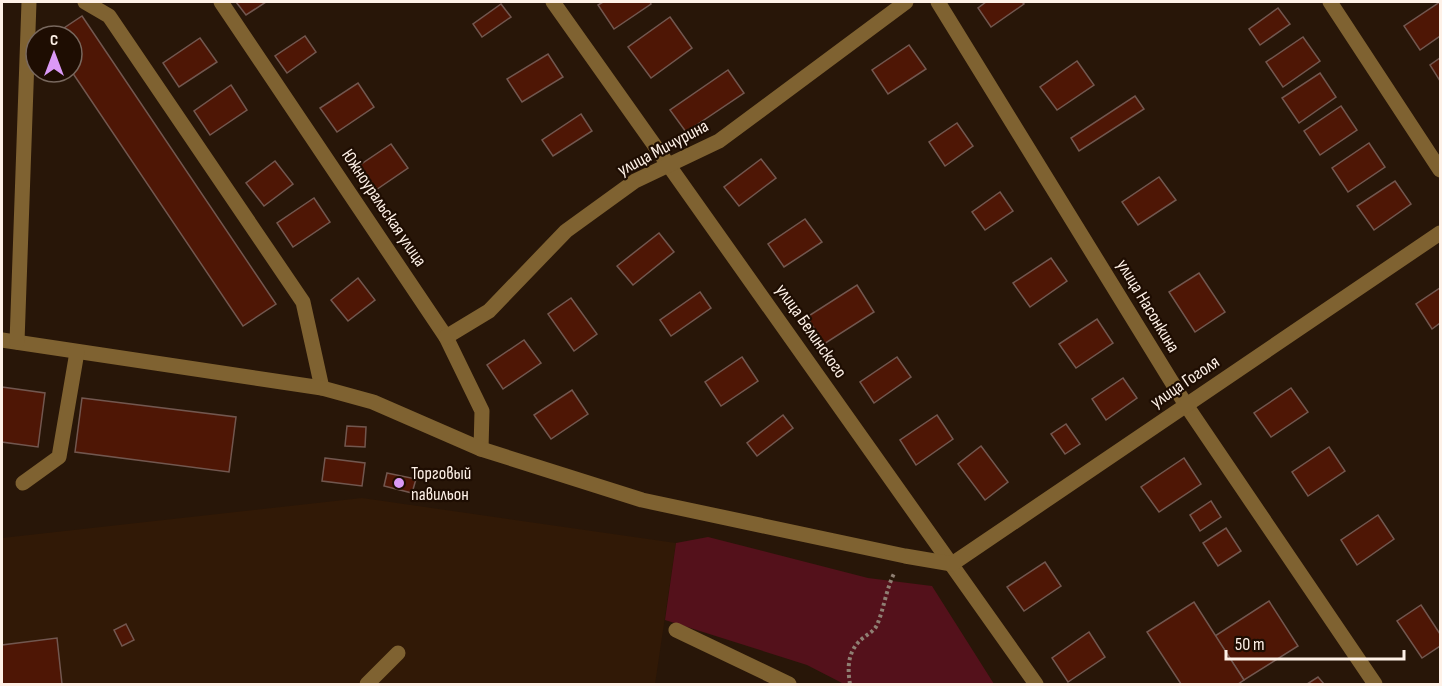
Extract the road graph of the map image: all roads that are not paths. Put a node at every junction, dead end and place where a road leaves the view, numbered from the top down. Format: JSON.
{"nodes":[{"id":1,"x":30,"y":2,"type":"edge"},
{"id":2,"x":85,"y":2,"type":"edge"},
{"id":3,"x":221,"y":2,"type":"edge"},
{"id":4,"x":553,"y":2,"type":"edge"},
{"id":5,"x":906,"y":2,"type":"edge"},
{"id":6,"x":938,"y":2,"type":"edge"},
{"id":7,"x":1330,"y":2,"type":"edge"},
{"id":8,"x":669,"y":165,"type":"junction"},
{"id":9,"x":1440,"y":170,"type":"edge"},
{"id":10,"x":1440,"y":233,"type":"edge"},
{"id":11,"x":446,"y":336,"type":"junction"},
{"id":12,"x":9,"y":341,"type":"edge"},
{"id":13,"x":77,"y":352,"type":"junction"},
{"id":14,"x":322,"y":388,"type":"junction"},
{"id":15,"x":1186,"y":405,"type":"junction"},
{"id":16,"x":481,"y":449,"type":"junction"},
{"id":17,"x":23,"y":483,"type":"dead end"},
{"id":18,"x":951,"y":564,"type":"junction"},
{"id":19,"x":676,"y":630,"type":"dead end"},
{"id":20,"x":398,"y":653,"type":"dead end"},
{"id":21,"x":367,"y":684,"type":"edge"},
{"id":22,"x":789,"y":684,"type":"edge"},
{"id":23,"x":1036,"y":684,"type":"edge"},
{"id":24,"x":1375,"y":684,"type":"edge"}],
"edges":[{"from":1,"to":12,"type":"street"},
{"from":2,"to":14,"type":"street"},
{"from":3,"to":11,"type":"street","name":"Южноуральская улица"},
{"from":4,"to":8,"type":"street","name":"улица Белинского"},
{"from":5,"to":8,"type":"street","name":"улица Мичурина"},
{"from":6,"to":15,"type":"street","name":"улица Насонкина"},
{"from":7,"to":9,"type":"street"},
{"from":8,"to":11,"type":"street","name":"улица Мичурина"},
{"from":8,"to":18,"type":"street","name":"улица Белинского"},
{"from":10,"to":15,"type":"street","name":"улица Гоголя"},
{"from":11,"to":16,"type":"street","name":"Южноуральская улица"},
{"from":12,"to":13,"type":"street"},
{"from":13,"to":14,"type":"street"},
{"from":13,"to":17,"type":"street"},
{"from":14,"to":16,"type":"street"},
{"from":15,"to":18,"type":"street","name":"улица Гоголя"},
{"from":15,"to":24,"type":"street","name":"улица Насонкина"},
{"from":16,"to":18,"type":"street"},
{"from":18,"to":23,"type":"street","name":"улица Белинского"},
{"from":19,"to":22,"type":"street"},
{"from":20,"to":21,"type":"street"}]}
